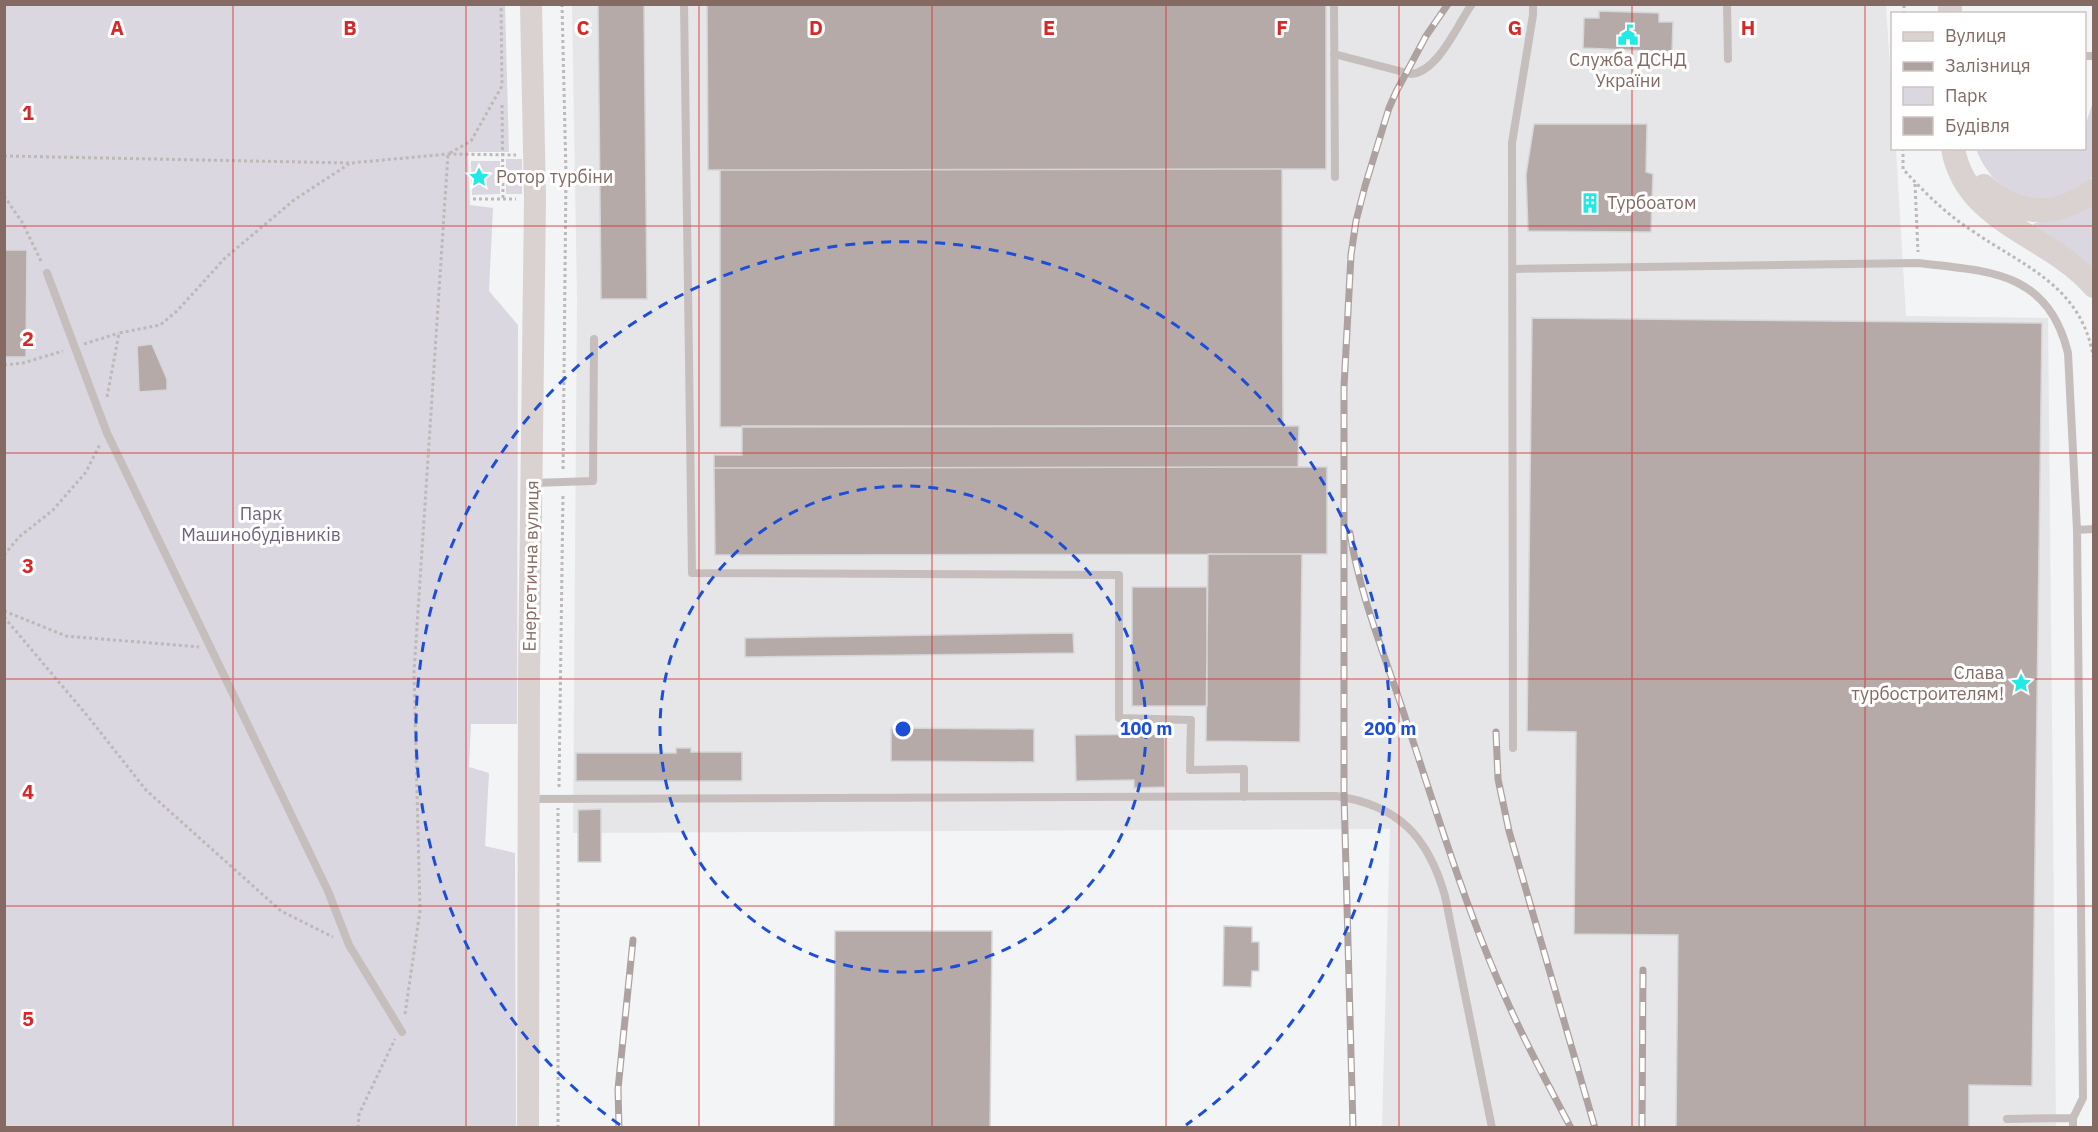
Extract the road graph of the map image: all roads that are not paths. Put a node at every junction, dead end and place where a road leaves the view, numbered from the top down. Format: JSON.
{"nodes":[{"id":1,"x":531,"y":4,"type":"edge"},
{"id":2,"x":684,"y":4,"type":"edge"},
{"id":3,"x":1334,"y":4,"type":"edge"},
{"id":4,"x":1472,"y":4,"type":"edge"},
{"id":5,"x":1533,"y":4,"type":"edge"},
{"id":6,"x":1727,"y":4,"type":"edge"},
{"id":7,"x":1334,"y":54,"type":"junction"},
{"id":8,"x":1728,"y":59,"type":"dead end"},
{"id":9,"x":1954,"y":150,"type":"edge"},
{"id":10,"x":1955,"y":150,"type":"edge"},
{"id":11,"x":1335,"y":177,"type":"dead end"},
{"id":12,"x":2094,"y":190,"type":"edge"},
{"id":13,"x":1513,"y":268,"type":"junction"},
{"id":14,"x":47,"y":273,"type":"road end"},
{"id":15,"x":2094,"y":286,"type":"edge"},
{"id":16,"x":594,"y":339,"type":"dead end"},
{"id":17,"x":531,"y":483,"type":"junction"},
{"id":18,"x":2094,"y":529,"type":"edge"},
{"id":19,"x":2077,"y":530,"type":"junction"},
{"id":20,"x":1513,"y":748,"type":"dead end"},
{"id":21,"x":1244,"y":797,"type":"junction"},
{"id":22,"x":530,"y":799,"type":"junction"},
{"id":23,"x":400,"y":1032,"type":"road end"},
{"id":24,"x":2094,"y":1097,"type":"edge"},
{"id":25,"x":2083,"y":1098,"type":"junction"},
{"id":26,"x":2073,"y":1118,"type":"junction"},
{"id":27,"x":2007,"y":1119,"type":"dead end"},
{"id":28,"x":528,"y":1128,"type":"edge"},
{"id":29,"x":1492,"y":1128,"type":"edge"},
{"id":30,"x":2073,"y":1128,"type":"edge"}],
"edges":[{"from":1,"to":17,"type":"street","name":"Енергетична вулиця"},
{"from":2,"to":21,"type":"lane"},
{"from":3,"to":7,"type":"lane"},
{"from":4,"to":7,"type":"lane"},
{"from":5,"to":13,"type":"lane"},
{"from":6,"to":8,"type":"lane"},
{"from":7,"to":11,"type":"lane"},
{"from":9,"to":15,"type":"main road"},
{"from":10,"to":12,"type":"main road"},
{"from":13,"to":19,"type":"lane"},
{"from":13,"to":20,"type":"lane"},
{"from":14,"to":23,"type":"lane"},
{"from":16,"to":17,"type":"lane"},
{"from":17,"to":22,"type":"street","name":"Енергетична вулиця"},
{"from":18,"to":19,"type":"lane"},
{"from":19,"to":25,"type":"lane"},
{"from":21,"to":22,"type":"lane"},
{"from":21,"to":29,"type":"lane"},
{"from":22,"to":28,"type":"street","name":"Енергетична вулиця"},
{"from":24,"to":25,"type":"lane"},
{"from":25,"to":26,"type":"lane"},
{"from":26,"to":27,"type":"lane"},
{"from":26,"to":30,"type":"lane"}]}
